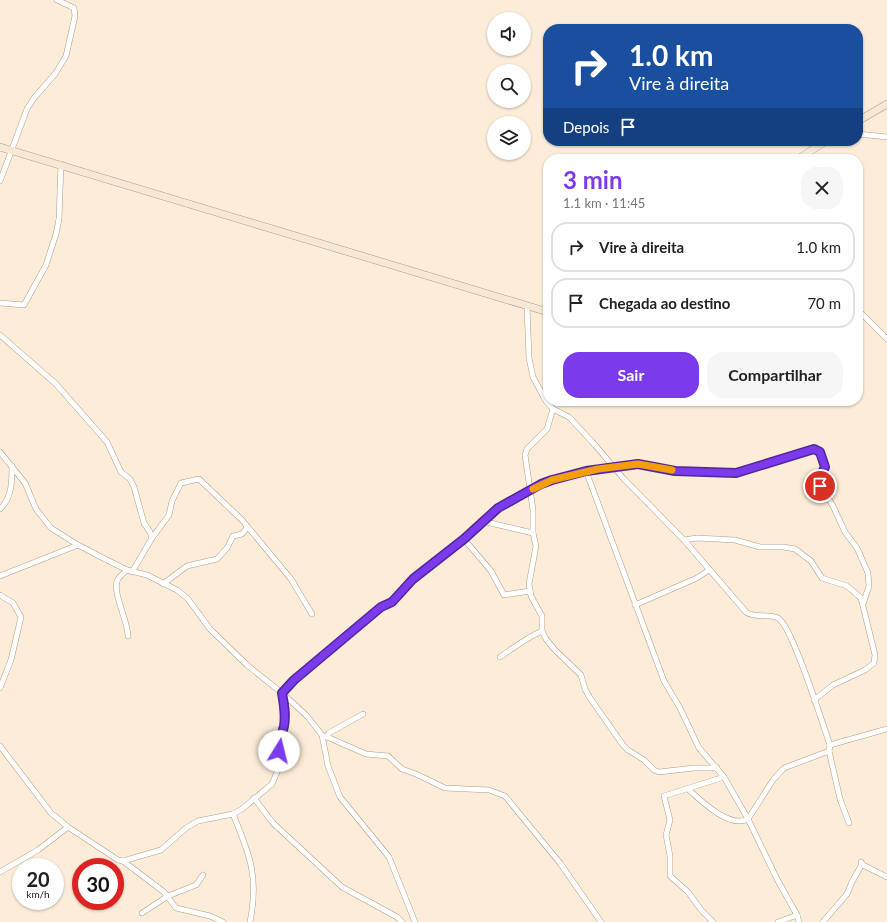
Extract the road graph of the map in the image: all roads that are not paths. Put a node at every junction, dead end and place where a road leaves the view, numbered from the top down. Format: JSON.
{"nodes":[{"id":1,"x":57,"y":0,"type":"edge"},
{"id":2,"x":887,"y":104,"type":"edge"},
{"id":3,"x":863,"y":119,"type":"edge"},
{"id":4,"x":863,"y":135,"type":"edge"},
{"id":5,"x":887,"y":137,"type":"edge"},
{"id":6,"x":818,"y":146,"type":"edge"},
{"id":7,"x":0,"y":147,"type":"edge"},
{"id":8,"x":11,"y":150,"type":"junction"},
{"id":9,"x":806,"y":154,"type":"edge"},
{"id":10,"x":61,"y":164,"type":"junction"},
{"id":11,"x":0,"y":182,"type":"edge"},
{"id":12,"x":0,"y":303,"type":"edge"},
{"id":13,"x":527,"y":307,"type":"junction"},
{"id":14,"x":543,"y":311,"type":"edge"},
{"id":15,"x":863,"y":315,"type":"edge"},
{"id":16,"x":0,"y":335,"type":"edge"},
{"id":17,"x":887,"y":339,"type":"edge"},
{"id":18,"x":543,"y":395,"type":"edge"},
{"id":19,"x":550,"y":406,"type":"edge"},
{"id":20,"x":553,"y":409,"type":"junction"},
{"id":21,"x":0,"y":452,"type":"edge"},
{"id":22,"x":12,"y":466,"type":"junction"},
{"id":23,"x":615,"y":468,"type":"junction"},
{"id":24,"x":586,"y":471,"type":"junction"},
{"id":25,"x":531,"y":490,"type":"junction"},
{"id":26,"x":0,"y":509,"type":"edge"},
{"id":27,"x":482,"y":521,"type":"junction"},
{"id":28,"x":246,"y":525,"type":"junction"},
{"id":29,"x":532,"y":533,"type":"junction"},
{"id":30,"x":152,"y":538,"type":"junction"},
{"id":31,"x":464,"y":539,"type":"junction"},
{"id":32,"x":684,"y":540,"type":"junction"},
{"id":33,"x":78,"y":545,"type":"junction"},
{"id":34,"x":709,"y":570,"type":"junction"},
{"id":35,"x":130,"y":571,"type":"junction"},
{"id":36,"x":0,"y":576,"type":"edge"},
{"id":37,"x":163,"y":584,"type":"junction"},
{"id":38,"x":530,"y":592,"type":"junction"},
{"id":39,"x":0,"y":595,"type":"edge"},
{"id":40,"x":863,"y":604,"type":"junction"},
{"id":41,"x":635,"y":605,"type":"junction"},
{"id":42,"x":312,"y":614,"type":"dead end"},
{"id":43,"x":542,"y":631,"type":"junction"},
{"id":44,"x":128,"y":636,"type":"dead end"},
{"id":45,"x":500,"y":657,"type":"dead end"},
{"id":46,"x":0,"y":688,"type":"edge"},
{"id":47,"x":282,"y":693,"type":"junction"},
{"id":48,"x":814,"y":700,"type":"junction"},
{"id":49,"x":363,"y":714,"type":"dead end"},
{"id":50,"x":887,"y":729,"type":"edge"},
{"id":51,"x":324,"y":736,"type":"junction"},
{"id":52,"x":0,"y":746,"type":"edge"},
{"id":53,"x":830,"y":748,"type":"junction"},
{"id":54,"x":717,"y":768,"type":"junction"},
{"id":55,"x":724,"y":777,"type":"junction"},
{"id":56,"x":688,"y":789,"type":"junction"},
{"id":57,"x":254,"y":798,"type":"junction"},
{"id":58,"x":233,"y":814,"type":"junction"},
{"id":59,"x":748,"y":819,"type":"junction"},
{"id":60,"x":849,"y":823,"type":"dead end"},
{"id":61,"x":68,"y":827,"type":"junction"},
{"id":62,"x":115,"y":858,"type":"edge"},
{"id":63,"x":124,"y":861,"type":"edge"},
{"id":64,"x":124,"y":862,"type":"edge"},
{"id":65,"x":0,"y":871,"type":"edge"},
{"id":66,"x":202,"y":875,"type":"dead end"},
{"id":67,"x":887,"y":877,"type":"edge"},
{"id":68,"x":168,"y":896,"type":"junction"},
{"id":69,"x":142,"y":913,"type":"dead end"},
{"id":70,"x":797,"y":915,"type":"junction"},
{"id":71,"x":223,"y":922,"type":"edge"},
{"id":72,"x":250,"y":922,"type":"edge"},
{"id":73,"x":402,"y":922,"type":"edge"},
{"id":74,"x":415,"y":922,"type":"edge"},
{"id":75,"x":600,"y":922,"type":"edge"},
{"id":76,"x":714,"y":922,"type":"edge"},
{"id":77,"x":778,"y":922,"type":"edge"},
{"id":78,"x":799,"y":922,"type":"edge"},
{"id":79,"x":823,"y":922,"type":"edge"}],
"edges":[{"from":1,"to":8,"type":"street"},
{"from":2,"to":3,"type":"street"},
{"from":4,"to":5,"type":"street"},
{"from":6,"to":9,"type":"street"},
{"from":7,"to":8,"type":"street"},
{"from":8,"to":10,"type":"street"},
{"from":8,"to":11,"type":"street"},
{"from":10,"to":12,"type":"street"},
{"from":10,"to":13,"type":"street"},
{"from":13,"to":14,"type":"street"},
{"from":13,"to":18,"type":"street"},
{"from":15,"to":17,"type":"street"},
{"from":16,"to":30,"type":"street"},
{"from":19,"to":20,"type":"street"},
{"from":20,"to":23,"type":"street"},
{"from":20,"to":25,"type":"street"},
{"from":21,"to":22,"type":"street"},
{"from":22,"to":26,"type":"street"},
{"from":22,"to":33,"type":"street"},
{"from":23,"to":24,"type":"street"},
{"from":23,"to":32,"type":"street"},
{"from":23,"to":40,"type":"street"},
{"from":24,"to":25,"type":"street"},
{"from":24,"to":41,"type":"street"},
{"from":25,"to":27,"type":"street"},
{"from":25,"to":29,"type":"street"},
{"from":27,"to":29,"type":"street"},
{"from":27,"to":31,"type":"street"},
{"from":28,"to":30,"type":"street"},
{"from":28,"to":37,"type":"street"},
{"from":28,"to":42,"type":"street"},
{"from":29,"to":38,"type":"street"},
{"from":30,"to":35,"type":"street"},
{"from":31,"to":38,"type":"street"},
{"from":31,"to":47,"type":"street"},
{"from":32,"to":34,"type":"street"},
{"from":32,"to":40,"type":"street"},
{"from":33,"to":35,"type":"street"},
{"from":33,"to":36,"type":"street"},
{"from":34,"to":41,"type":"street"},
{"from":34,"to":48,"type":"street"},
{"from":35,"to":37,"type":"street"},
{"from":35,"to":44,"type":"street"},
{"from":37,"to":47,"type":"street"},
{"from":38,"to":43,"type":"street"},
{"from":39,"to":46,"type":"street"},
{"from":40,"to":48,"type":"street"},
{"from":41,"to":54,"type":"street"},
{"from":43,"to":45,"type":"street"},
{"from":43,"to":54,"type":"street"},
{"from":47,"to":51,"type":"street"},
{"from":47,"to":57,"type":"street"},
{"from":48,"to":53,"type":"street"},
{"from":49,"to":51,"type":"street"},
{"from":50,"to":53,"type":"street"},
{"from":51,"to":74,"type":"street"},
{"from":51,"to":75,"type":"street"},
{"from":52,"to":61,"type":"street"},
{"from":53,"to":59,"type":"street"},
{"from":53,"to":60,"type":"street"},
{"from":54,"to":55,"type":"street"},
{"from":55,"to":56,"type":"street"},
{"from":55,"to":59,"type":"street"},
{"from":56,"to":59,"type":"street"},
{"from":56,"to":76,"type":"street"},
{"from":57,"to":58,"type":"street"},
{"from":57,"to":73,"type":"street"},
{"from":58,"to":63,"type":"street"},
{"from":58,"to":72,"type":"street"},
{"from":59,"to":70,"type":"street"},
{"from":61,"to":62,"type":"street"},
{"from":61,"to":65,"type":"street"},
{"from":64,"to":68,"type":"street"},
{"from":66,"to":68,"type":"street"},
{"from":67,"to":79,"type":"street"},
{"from":68,"to":69,"type":"street"},
{"from":68,"to":71,"type":"street"},
{"from":70,"to":77,"type":"street"},
{"from":70,"to":78,"type":"street"}]}
